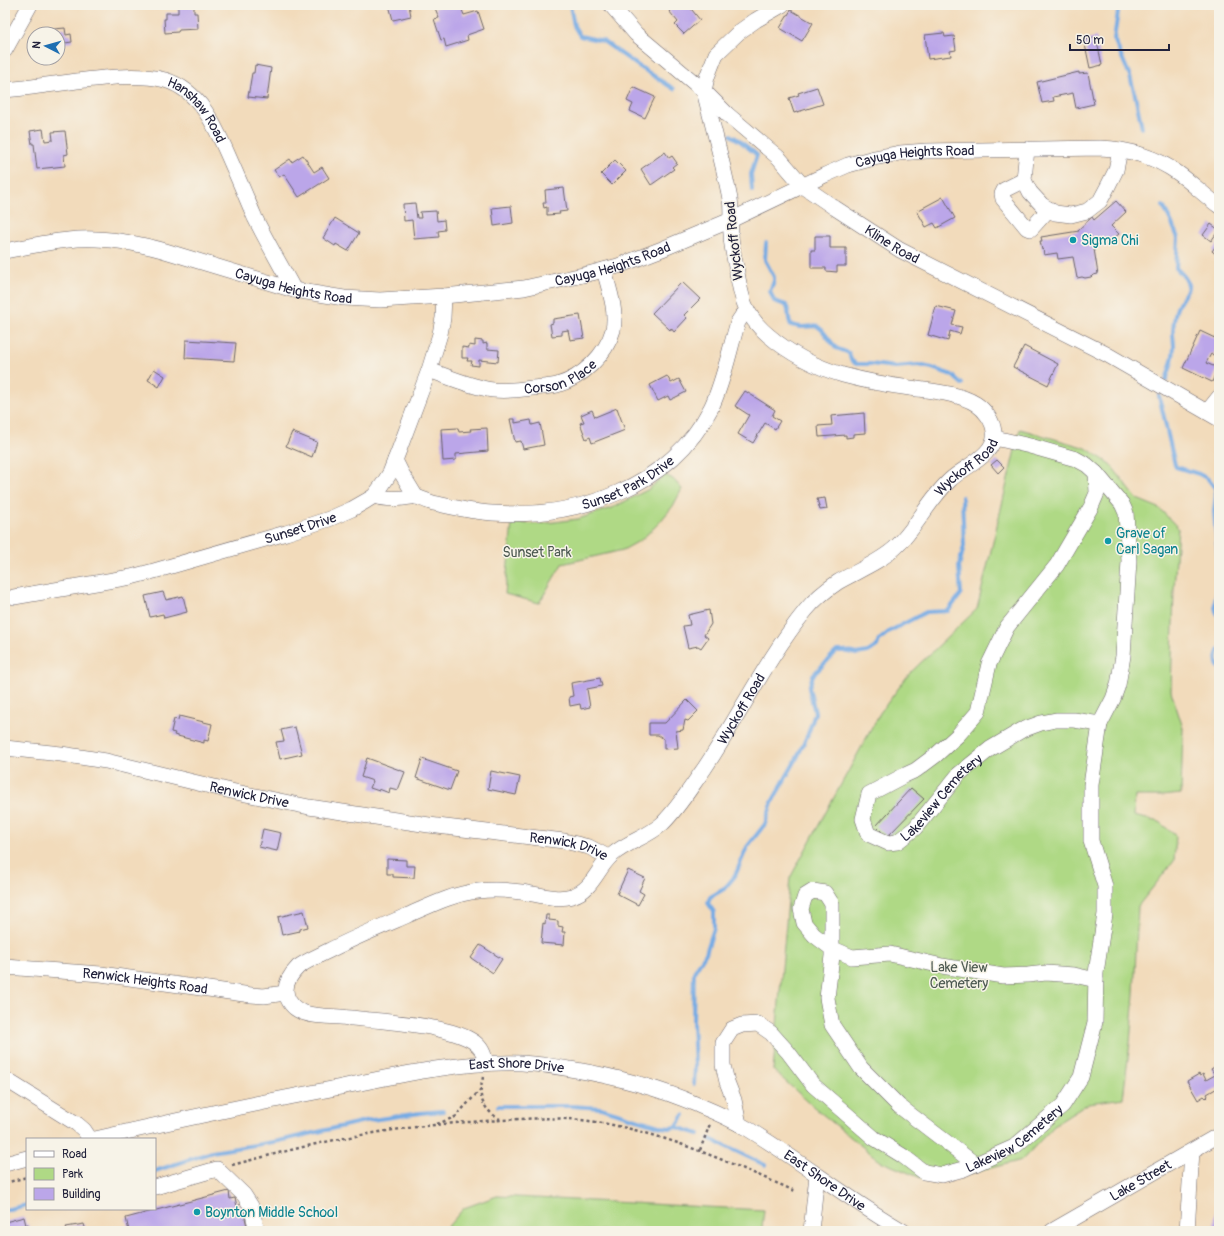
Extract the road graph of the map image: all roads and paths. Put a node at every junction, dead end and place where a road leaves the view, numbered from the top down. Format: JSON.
{"nodes":[{"id":1,"x":30,"y":5,"type":"edge"},
{"id":2,"x":611,"y":5,"type":"edge"},
{"id":3,"x":782,"y":5,"type":"edge"},
{"id":4,"x":5,"y":50,"type":"edge"},
{"id":5,"x":5,"y":90,"type":"edge"},
{"id":6,"x":704,"y":91,"type":"junction"},
{"id":7,"x":1027,"y":149,"type":"junction"},
{"id":8,"x":1120,"y":150,"type":"junction"},
{"id":9,"x":1024,"y":180,"type":"junction"},
{"id":10,"x":803,"y":186,"type":"junction"},
{"id":11,"x":1219,"y":206,"type":"edge"},
{"id":12,"x":1049,"y":209,"type":"junction"},
{"id":13,"x":731,"y":220,"type":"junction"},
{"id":14,"x":5,"y":252,"type":"edge"},
{"id":15,"x":604,"y":270,"type":"junction"},
{"id":16,"x":294,"y":290,"type":"junction"},
{"id":17,"x":444,"y":296,"type":"junction"},
{"id":18,"x":747,"y":311,"type":"junction"},
{"id":19,"x":429,"y":370,"type":"junction"},
{"id":20,"x":1219,"y":397,"type":"edge"},
{"id":21,"x":1213,"y":415,"type":"edge"},
{"id":22,"x":994,"y":438,"type":"junction"},
{"id":23,"x":395,"y":460,"type":"junction"},
{"id":24,"x":1096,"y":473,"type":"junction"},
{"id":25,"x":374,"y":496,"type":"junction"},
{"id":26,"x":416,"y":497,"type":"junction"},
{"id":27,"x":14,"y":597,"type":"dead end"},
{"id":28,"x":1100,"y":724,"type":"junction"},
{"id":29,"x":5,"y":748,"type":"edge"},
{"id":30,"x":608,"y":857,"type":"junction"},
{"id":31,"x":5,"y":967,"type":"edge"},
{"id":32,"x":1096,"y":980,"type":"junction"},
{"id":33,"x":285,"y":993,"type":"junction"},
{"id":34,"x":485,"y":1068,"type":"junction"},
{"id":35,"x":5,"y":1079,"type":"edge"},
{"id":36,"x":481,"y":1089,"type":"junction"},
{"id":37,"x":502,"y":1120,"type":"junction"},
{"id":38,"x":711,"y":1122,"type":"dead end"},
{"id":39,"x":739,"y":1124,"type":"junction"},
{"id":40,"x":434,"y":1125,"type":"junction"},
{"id":41,"x":1219,"y":1135,"type":"edge"},
{"id":42,"x":89,"y":1138,"type":"edge"},
{"id":43,"x":100,"y":1138,"type":"edge"},
{"id":44,"x":700,"y":1150,"type":"junction"},
{"id":45,"x":1192,"y":1151,"type":"junction"},
{"id":46,"x":26,"y":1158,"type":"edge"},
{"id":47,"x":5,"y":1164,"type":"edge"},
{"id":48,"x":975,"y":1164,"type":"junction"},
{"id":49,"x":217,"y":1169,"type":"junction"},
{"id":50,"x":817,"y":1175,"type":"junction"},
{"id":51,"x":26,"y":1177,"type":"edge"},
{"id":52,"x":5,"y":1182,"type":"edge"},
{"id":53,"x":156,"y":1187,"type":"edge"},
{"id":54,"x":795,"y":1191,"type":"dead end"},
{"id":55,"x":1058,"y":1228,"type":"edge"},
{"id":56,"x":257,"y":1231,"type":"edge"},
{"id":57,"x":811,"y":1231,"type":"edge"},
{"id":58,"x":903,"y":1231,"type":"edge"},
{"id":59,"x":1187,"y":1231,"type":"edge"}],
"edges":[{"from":1,"to":4,"type":"street"},
{"from":2,"to":6,"type":"street","name":"Kline Road"},
{"from":3,"to":6,"type":"street","name":"Wyckoff Road"},
{"from":5,"to":16,"type":"street","name":"Hanshaw Road"},
{"from":6,"to":10,"type":"street","name":"Kline Road"},
{"from":6,"to":13,"type":"street","name":"Wyckoff Road"},
{"from":7,"to":8,"type":"street","name":"Cayuga Heights Road"},
{"from":7,"to":9,"type":"street"},
{"from":7,"to":10,"type":"street","name":"Cayuga Heights Road"},
{"from":8,"to":11,"type":"street","name":"Cayuga Heights Road"},
{"from":8,"to":12,"type":"street"},
{"from":9,"to":12,"type":"street"},
{"from":9,"to":12,"type":"street"},
{"from":10,"to":13,"type":"street","name":"Cayuga Heights Road"},
{"from":10,"to":21,"type":"street","name":"Kline Road"},
{"from":13,"to":15,"type":"street","name":"Cayuga Heights Road"},
{"from":13,"to":18,"type":"street","name":"Wyckoff Road"},
{"from":14,"to":16,"type":"street","name":"Cayuga Heights Road"},
{"from":15,"to":17,"type":"street","name":"Cayuga Heights Road"},
{"from":15,"to":19,"type":"street","name":"Corson Place"},
{"from":16,"to":17,"type":"street","name":"Cayuga Heights Road"},
{"from":17,"to":19,"type":"street","name":"Sunset Drive"},
{"from":18,"to":22,"type":"street","name":"Wyckoff Road"},
{"from":18,"to":26,"type":"street","name":"Sunset Park Drive"},
{"from":19,"to":23,"type":"street","name":"Sunset Drive"},
{"from":20,"to":21,"type":"street"},
{"from":22,"to":24,"type":"street","name":"Lakeview Cemetery"},
{"from":22,"to":30,"type":"street","name":"Wyckoff Road"},
{"from":23,"to":25,"type":"street","name":"Sunset Drive"},
{"from":23,"to":26,"type":"street"},
{"from":24,"to":28,"type":"street","name":"Lakeview Cemetery"},
{"from":24,"to":28,"type":"street","name":"Lakeview Cemetery"},
{"from":25,"to":26,"type":"street","name":"Sunset Park Drive"},
{"from":25,"to":27,"type":"street","name":"Sunset Drive"},
{"from":28,"to":32,"type":"street","name":"Lakeview Cemetery"},
{"from":29,"to":30,"type":"street","name":"Renwick Drive"},
{"from":30,"to":33,"type":"street","name":"Renwick Drive"},
{"from":31,"to":33,"type":"street","name":"Renwick Heights Road"},
{"from":32,"to":48,"type":"street","name":"Lakeview Cemetery"},
{"from":32,"to":48,"type":"street"},
{"from":33,"to":34,"type":"street"},
{"from":34,"to":36,"type":"path"},
{"from":34,"to":39,"type":"street","name":"East Shore Drive"},
{"from":34,"to":43,"type":"street","name":"East Shore Drive"},
{"from":35,"to":42,"type":"street"},
{"from":36,"to":37,"type":"path"},
{"from":36,"to":40,"type":"path"},
{"from":37,"to":40,"type":"path"},
{"from":37,"to":44,"type":"path"},
{"from":38,"to":44,"type":"path"},
{"from":39,"to":48,"type":"street","name":"Lakeview Cemetery"},
{"from":39,"to":50,"type":"street","name":"East Shore Drive"},
{"from":40,"to":49,"type":"path"},
{"from":41,"to":45,"type":"street","name":"Lake Street"},
{"from":44,"to":54,"type":"path"},
{"from":45,"to":55,"type":"street","name":"Lake Street"},
{"from":45,"to":59,"type":"street"},
{"from":46,"to":47,"type":"street"},
{"from":49,"to":53,"type":"street"},
{"from":49,"to":56,"type":"street"},
{"from":50,"to":57,"type":"street"},
{"from":50,"to":58,"type":"street","name":"East Shore Drive"},
{"from":51,"to":52,"type":"path"}]}
